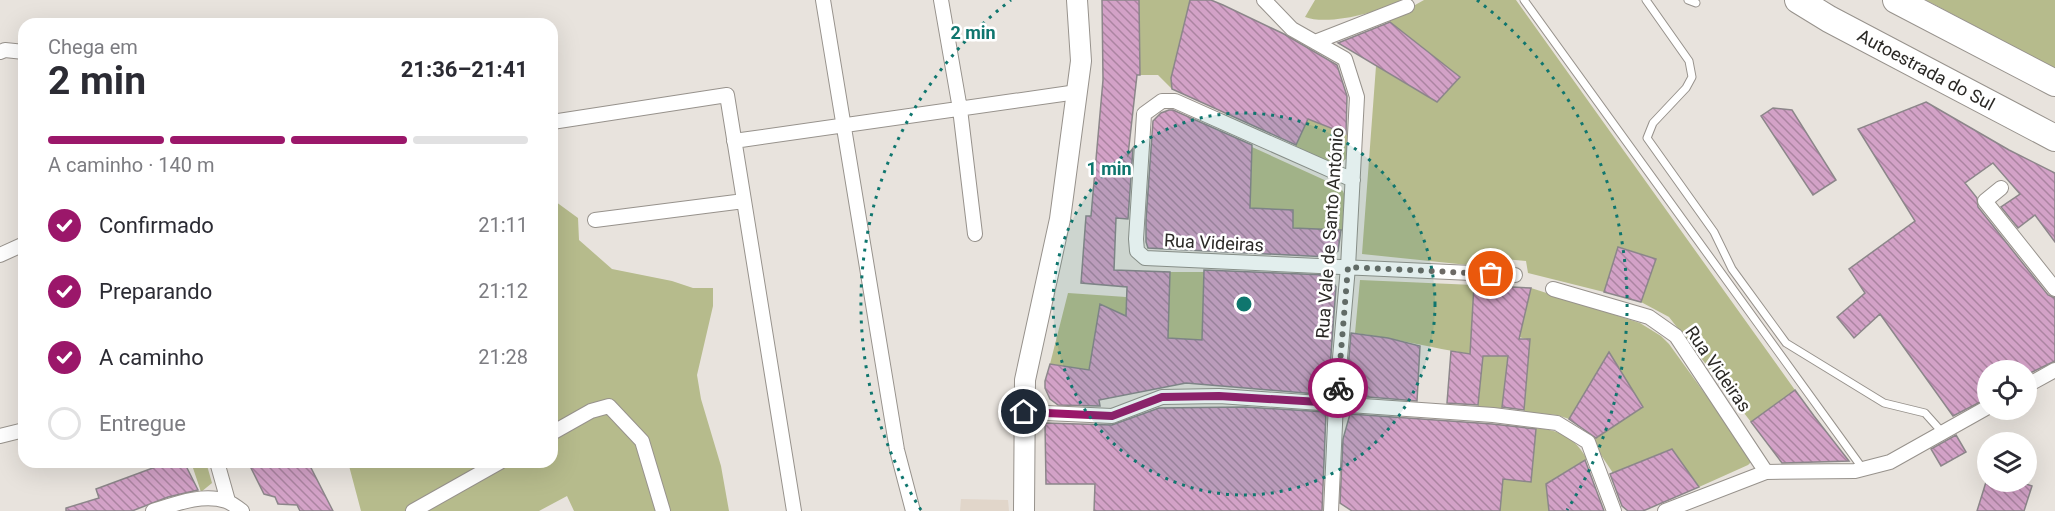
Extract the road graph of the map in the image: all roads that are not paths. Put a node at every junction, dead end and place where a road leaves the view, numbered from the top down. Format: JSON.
{"nodes":[{"id":1,"x":823,"y":0,"type":"edge"},
{"id":2,"x":941,"y":0,"type":"edge"},
{"id":3,"x":1077,"y":0,"type":"edge"},
{"id":4,"x":1264,"y":0,"type":"edge"},
{"id":5,"x":1524,"y":0,"type":"edge"},
{"id":6,"x":1646,"y":0,"type":"edge"},
{"id":7,"x":1688,"y":0,"type":"edge"},
{"id":8,"x":1798,"y":0,"type":"edge"},
{"id":9,"x":1896,"y":0,"type":"edge"},
{"id":10,"x":1412,"y":3,"type":"edge"},
{"id":11,"x":1696,"y":3,"type":"dead end"},
{"id":12,"x":1315,"y":42,"type":"junction"},
{"id":13,"x":18,"y":51,"type":"edge"},
{"id":14,"x":0,"y":52,"type":"edge"},
{"id":15,"x":2055,"y":83,"type":"edge"},
{"id":16,"x":1077,"y":92,"type":"junction"},
{"id":17,"x":960,"y":109,"type":"junction"},
{"id":18,"x":558,"y":121,"type":"edge"},
{"id":19,"x":844,"y":125,"type":"junction"},
{"id":20,"x":2055,"y":138,"type":"edge"},
{"id":21,"x":734,"y":141,"type":"junction"},
{"id":22,"x":1353,"y":180,"type":"junction"},
{"id":23,"x":2001,"y":188,"type":"dead end"},
{"id":24,"x":744,"y":201,"type":"junction"},
{"id":25,"x":595,"y":220,"type":"dead end"},
{"id":26,"x":975,"y":234,"type":"dead end"},
{"id":27,"x":18,"y":247,"type":"edge"},
{"id":28,"x":0,"y":255,"type":"edge"},
{"id":29,"x":1348,"y":267,"type":"junction"},
{"id":30,"x":1515,"y":275,"type":"dead end"},
{"id":31,"x":1553,"y":289,"type":"dead end"},
{"id":32,"x":2055,"y":289,"type":"edge"},
{"id":33,"x":2055,"y":370,"type":"edge"},
{"id":34,"x":2037,"y":380,"type":"edge"},
{"id":35,"x":1336,"y":403,"type":"junction"},
{"id":36,"x":1024,"y":412,"type":"junction"},
{"id":37,"x":1977,"y":413,"type":"edge"},
{"id":38,"x":558,"y":430,"type":"edge"},
{"id":39,"x":18,"y":432,"type":"edge"},
{"id":40,"x":1942,"y":432,"type":"junction"},
{"id":41,"x":0,"y":436,"type":"edge"},
{"id":42,"x":218,"y":468,"type":"edge"},
{"id":43,"x":489,"y":468,"type":"edge"},
{"id":44,"x":1863,"y":469,"type":"junction"},
{"id":45,"x":1766,"y":472,"type":"junction"},
{"id":46,"x":223,"y":500,"type":"junction"},
{"id":47,"x":153,"y":511,"type":"edge"},
{"id":48,"x":243,"y":511,"type":"edge"},
{"id":49,"x":413,"y":511,"type":"edge"},
{"id":50,"x":663,"y":511,"type":"edge"},
{"id":51,"x":794,"y":511,"type":"edge"},
{"id":52,"x":913,"y":511,"type":"edge"},
{"id":53,"x":1024,"y":511,"type":"edge"},
{"id":54,"x":1331,"y":511,"type":"edge"},
{"id":55,"x":1614,"y":511,"type":"edge"},
{"id":56,"x":1665,"y":511,"type":"edge"}],
"edges":[{"from":1,"to":19,"type":"street"},
{"from":2,"to":17,"type":"street"},
{"from":3,"to":16,"type":"main road"},
{"from":4,"to":12,"type":"street","name":"Rua Vale de Santo António"},
{"from":5,"to":44,"type":"lane"},
{"from":6,"to":40,"type":"lane"},
{"from":7,"to":11,"type":"lane"},
{"from":8,"to":20,"type":"highway","name":"Autoestrada do Sul"},
{"from":9,"to":15,"type":"highway"},
{"from":10,"to":12,"type":"street"},
{"from":12,"to":22,"type":"street","name":"Rua Vale de Santo António"},
{"from":13,"to":14,"type":"street"},
{"from":16,"to":17,"type":"street"},
{"from":16,"to":36,"type":"main road"},
{"from":17,"to":19,"type":"street"},
{"from":17,"to":26,"type":"street"},
{"from":18,"to":21,"type":"street"},
{"from":19,"to":21,"type":"street"},
{"from":19,"to":52,"type":"street"},
{"from":21,"to":24,"type":"street"},
{"from":22,"to":29,"type":"street","name":"Rua Vale de Santo António"},
{"from":22,"to":29,"type":"street","name":"Rua Videiras"},
{"from":23,"to":32,"type":"street"},
{"from":24,"to":25,"type":"street"},
{"from":24,"to":51,"type":"street"},
{"from":27,"to":28,"type":"street"},
{"from":29,"to":30,"type":"street","name":"Rua Videiras"},
{"from":29,"to":35,"type":"street","name":"Rua Vale de Santo António"},
{"from":31,"to":45,"type":"street","name":"Rua Videiras"},
{"from":33,"to":34,"type":"street"},
{"from":35,"to":36,"type":"street"},
{"from":35,"to":54,"type":"street","name":"Rua Vale de Santo António"},
{"from":35,"to":55,"type":"street"},
{"from":36,"to":53,"type":"main road"},
{"from":37,"to":40,"type":"street"},
{"from":38,"to":50,"type":"street"},
{"from":39,"to":41,"type":"street"},
{"from":40,"to":44,"type":"street"},
{"from":42,"to":46,"type":"street"},
{"from":43,"to":49,"type":"street"},
{"from":44,"to":45,"type":"street"},
{"from":45,"to":56,"type":"street"},
{"from":46,"to":47,"type":"street"},
{"from":46,"to":48,"type":"street"}]}
